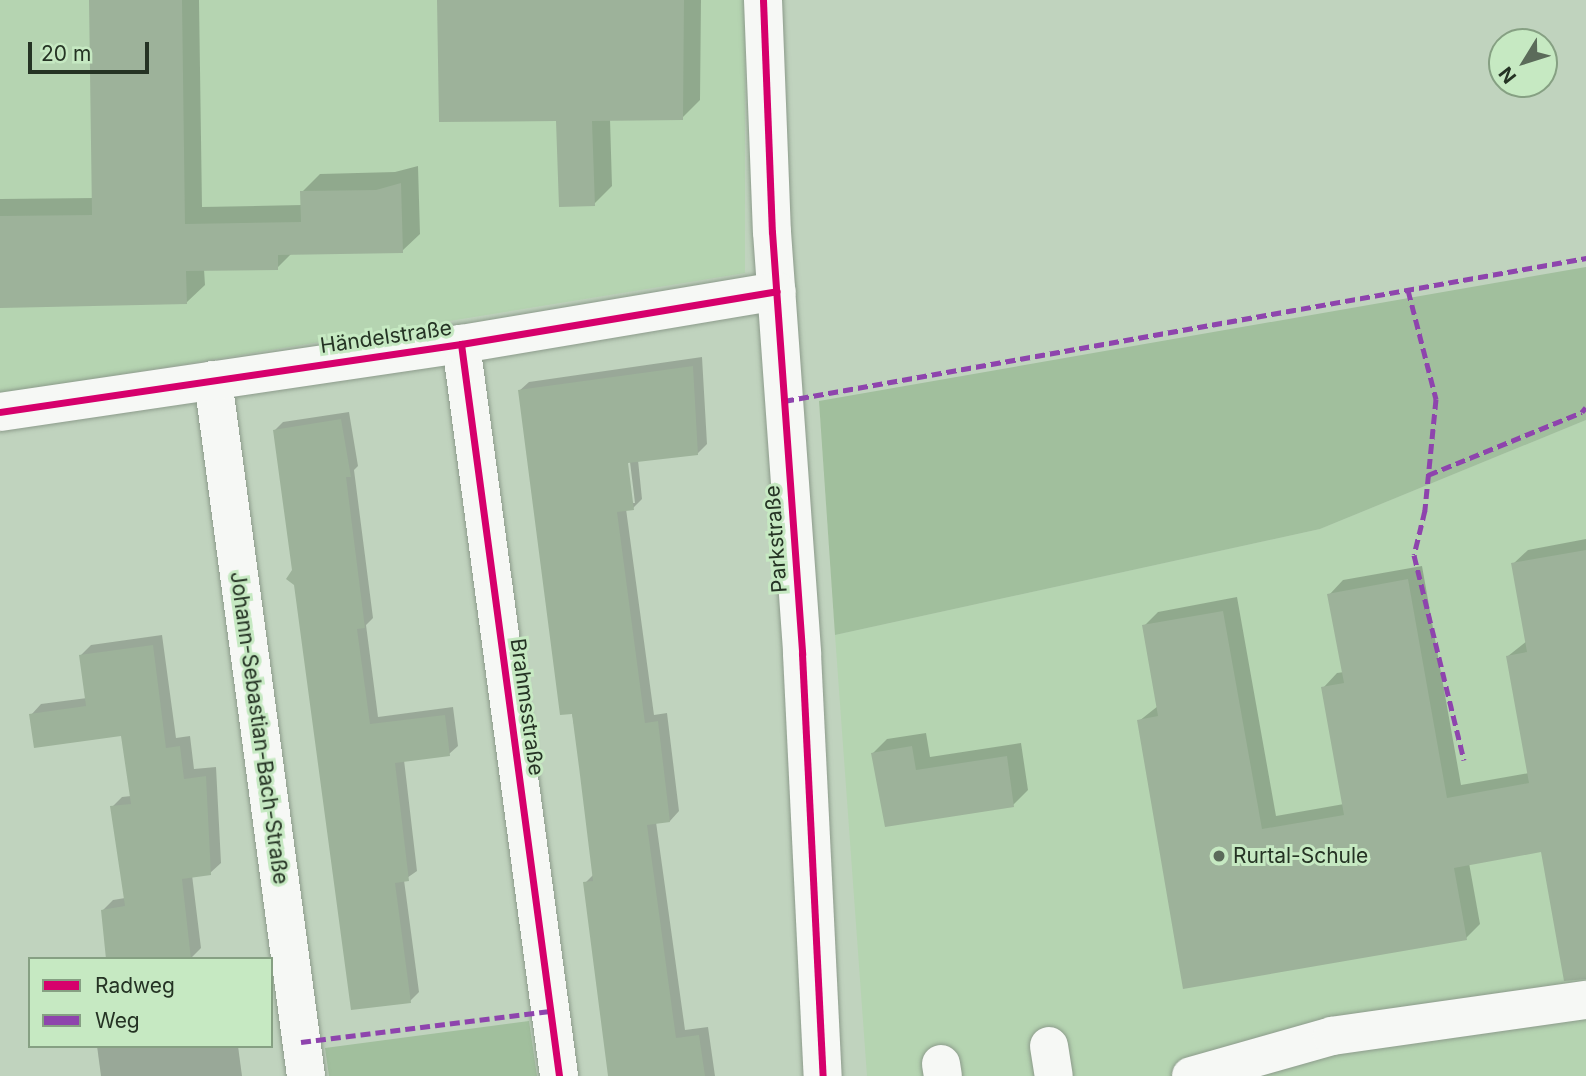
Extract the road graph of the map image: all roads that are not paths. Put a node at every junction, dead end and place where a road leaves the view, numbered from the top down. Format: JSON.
{"nodes":[{"id":1,"x":763,"y":0,"type":"edge"},
{"id":2,"x":777,"y":291,"type":"junction"},
{"id":3,"x":461,"y":344,"type":"junction"},
{"id":4,"x":213,"y":380,"type":"junction"},
{"id":5,"x":0,"y":412,"type":"edge"},
{"id":6,"x":1586,"y":1000,"type":"edge"},
{"id":7,"x":306,"y":1076,"type":"edge"},
{"id":8,"x":559,"y":1076,"type":"edge"},
{"id":9,"x":823,"y":1076,"type":"edge"},
{"id":10,"x":1191,"y":1076,"type":"edge"}],
"edges":[{"from":1,"to":2,"type":"street","name":"Parkstraße"},
{"from":2,"to":3,"type":"street","name":"Händelstraße"},
{"from":2,"to":9,"type":"street","name":"Parkstraße"},
{"from":3,"to":4,"type":"street","name":"Händelstraße"},
{"from":3,"to":8,"type":"street","name":"Brahmsstraße"},
{"from":4,"to":5,"type":"street","name":"Händelstraße"},
{"from":4,"to":7,"type":"street","name":"Johann-Sebastian-Bach-Straße"},
{"from":6,"to":10,"type":"street"}]}
